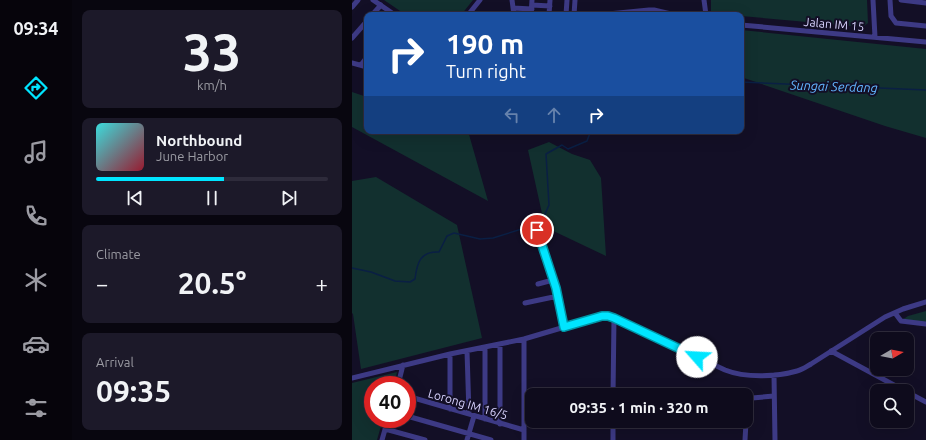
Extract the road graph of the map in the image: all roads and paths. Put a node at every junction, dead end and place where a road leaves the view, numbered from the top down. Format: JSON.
{"nodes":[{"id":1,"x":358,"y":0,"type":"edge"},
{"id":2,"x":373,"y":0,"type":"edge"},
{"id":3,"x":480,"y":0,"type":"edge"},
{"id":4,"x":512,"y":0,"type":"edge"},
{"id":5,"x":567,"y":0,"type":"edge"},
{"id":6,"x":574,"y":0,"type":"edge"},
{"id":7,"x":704,"y":0,"type":"edge"},
{"id":8,"x":873,"y":0,"type":"edge"},
{"id":9,"x":890,"y":0,"type":"edge"},
{"id":10,"x":902,"y":0,"type":"edge"},
{"id":11,"x":550,"y":3,"type":"edge"},
{"id":12,"x":926,"y":3,"type":"edge"},
{"id":13,"x":381,"y":5,"type":"junction"},
{"id":14,"x":532,"y":5,"type":"edge"},
{"id":15,"x":352,"y":7,"type":"edge"},
{"id":16,"x":513,"y":8,"type":"junction"},
{"id":17,"x":375,"y":12,"type":"edge"},
{"id":18,"x":391,"y":12,"type":"edge"},
{"id":19,"x":470,"y":12,"type":"edge"},
{"id":20,"x":514,"y":12,"type":"edge"},
{"id":21,"x":566,"y":12,"type":"edge"},
{"id":22,"x":574,"y":12,"type":"edge"},
{"id":23,"x":640,"y":12,"type":"edge"},
{"id":24,"x":662,"y":12,"type":"edge"},
{"id":25,"x":706,"y":12,"type":"edge"},
{"id":26,"x":364,"y":24,"type":"edge"},
{"id":27,"x":744,"y":25,"type":"edge"},
{"id":28,"x":926,"y":26,"type":"edge"},
{"id":29,"x":875,"y":37,"type":"junction"},
{"id":30,"x":352,"y":38,"type":"edge"},
{"id":31,"x":926,"y":42,"type":"edge"},
{"id":32,"x":364,"y":61,"type":"edge"},
{"id":33,"x":352,"y":62,"type":"edge"},
{"id":34,"x":361,"y":65,"type":"junction"},
{"id":35,"x":364,"y":66,"type":"edge"},
{"id":36,"x":537,"y":230,"type":"dead end"},
{"id":37,"x":553,"y":280,"type":"junction"},
{"id":38,"x":538,"y":284,"type":"dead end"},
{"id":39,"x":558,"y":296,"type":"junction"},
{"id":40,"x":926,"y":302,"type":"edge"},
{"id":41,"x":525,"y":303,"type":"dead end"},
{"id":42,"x":895,"y":313,"type":"junction"},
{"id":43,"x":614,"y":318,"type":"junction"},
{"id":44,"x":926,"y":324,"type":"edge"},
{"id":45,"x":564,"y":327,"type":"junction"},
{"id":46,"x":524,"y":339,"type":"junction"},
{"id":47,"x":500,"y":344,"type":"junction"},
{"id":48,"x":485,"y":347,"type":"junction"},
{"id":49,"x":467,"y":351,"type":"junction"},
{"id":50,"x":831,"y":351,"type":"junction"},
{"id":51,"x":450,"y":354,"type":"junction"},
{"id":52,"x":403,"y":365,"type":"junction"},
{"id":53,"x":774,"y":375,"type":"junction"},
{"id":54,"x":400,"y":376,"type":"edge"},
{"id":55,"x":352,"y":378,"type":"edge"},
{"id":56,"x":891,"y":384,"type":"edge"},
{"id":57,"x":613,"y":388,"type":"edge"},
{"id":58,"x":774,"y":396,"type":"junction"},
{"id":59,"x":914,"y":396,"type":"edge"},
{"id":60,"x":416,"y":399,"type":"edge"},
{"id":61,"x":926,"y":402,"type":"edge"},
{"id":62,"x":450,"y":409,"type":"junction"},
{"id":63,"x":471,"y":415,"type":"junction"},
{"id":64,"x":416,"y":419,"type":"edge"},
{"id":65,"x":485,"y":419,"type":"junction"},
{"id":66,"x":500,"y":424,"type":"junction"},
{"id":67,"x":613,"y":428,"type":"edge"},
{"id":68,"x":385,"y":429,"type":"joint"},
{"id":69,"x":524,"y":430,"type":"junction"},
{"id":70,"x":469,"y":434,"type":"junction"},
{"id":71,"x":382,"y":440,"type":"edge"},
{"id":72,"x":425,"y":440,"type":"edge"},
{"id":73,"x":467,"y":440,"type":"edge"},
{"id":74,"x":491,"y":440,"type":"edge"},
{"id":75,"x":524,"y":440,"type":"edge"},
{"id":76,"x":613,"y":440,"type":"edge"},
{"id":77,"x":745,"y":440,"type":"edge"},
{"id":78,"x":775,"y":440,"type":"edge"}],
"edges":[{"from":1,"to":15,"type":"street"},
{"from":2,"to":13,"type":"street"},
{"from":3,"to":19,"type":"street"},
{"from":4,"to":16,"type":"street"},
{"from":5,"to":21,"type":"street"},
{"from":6,"to":22,"type":"street"},
{"from":7,"to":25,"type":"street"},
{"from":8,"to":29,"type":"street"},
{"from":9,"to":28,"type":"street"},
{"from":10,"to":12,"type":"street"},
{"from":11,"to":14,"type":"street"},
{"from":13,"to":17,"type":"street"},
{"from":13,"to":18,"type":"street"},
{"from":14,"to":16,"type":"street"},
{"from":16,"to":20,"type":"street"},
{"from":23,"to":24,"type":"street"},
{"from":26,"to":30,"type":"street"},
{"from":27,"to":29,"type":"street","name":"Jalan IM 15"},
{"from":29,"to":31,"type":"street","name":"Jalan IM 15"},
{"from":32,"to":34,"type":"street"},
{"from":33,"to":34,"type":"street"},
{"from":34,"to":35,"type":"street"},
{"from":36,"to":37,"type":"street"},
{"from":37,"to":38,"type":"street"},
{"from":37,"to":39,"type":"street"},
{"from":39,"to":41,"type":"street"},
{"from":39,"to":45,"type":"street"},
{"from":40,"to":42,"type":"street"},
{"from":42,"to":44,"type":"street"},
{"from":42,"to":50,"type":"street"},
{"from":43,"to":45,"type":"street"},
{"from":43,"to":53,"type":"street"},
{"from":43,"to":57,"type":"street"},
{"from":45,"to":46,"type":"street"},
{"from":46,"to":47,"type":"street"},
{"from":46,"to":69,"type":"street"},
{"from":47,"to":48,"type":"street"},
{"from":47,"to":66,"type":"street"},
{"from":48,"to":49,"type":"street"},
{"from":48,"to":65,"type":"street"},
{"from":49,"to":51,"type":"street"},
{"from":49,"to":63,"type":"street"},
{"from":50,"to":53,"type":"street"},
{"from":50,"to":56,"type":"street"},
{"from":51,"to":52,"type":"street"},
{"from":51,"to":62,"type":"street"},
{"from":52,"to":54,"type":"street"},
{"from":52,"to":55,"type":"street"},
{"from":53,"to":58,"type":"street"},
{"from":58,"to":77,"type":"street"},
{"from":58,"to":78,"type":"street"},
{"from":59,"to":61,"type":"street"},
{"from":60,"to":62,"type":"street","name":"Lorong IM 16/5"},
{"from":62,"to":63,"type":"street","name":"Lorong IM 16/5"},
{"from":63,"to":65,"type":"street","name":"Lorong IM 16/5"},
{"from":63,"to":70,"type":"street"},
{"from":64,"to":70,"type":"street"},
{"from":65,"to":66,"type":"street","name":"Lorong IM 16/5"},
{"from":66,"to":69,"type":"street","name":"Lorong IM 16/5"},
{"from":67,"to":76,"type":"street"},
{"from":68,"to":71,"type":"street"},
{"from":68,"to":72,"type":"street"},
{"from":69,"to":75,"type":"street"},
{"from":70,"to":73,"type":"street"},
{"from":70,"to":74,"type":"street"}]}
